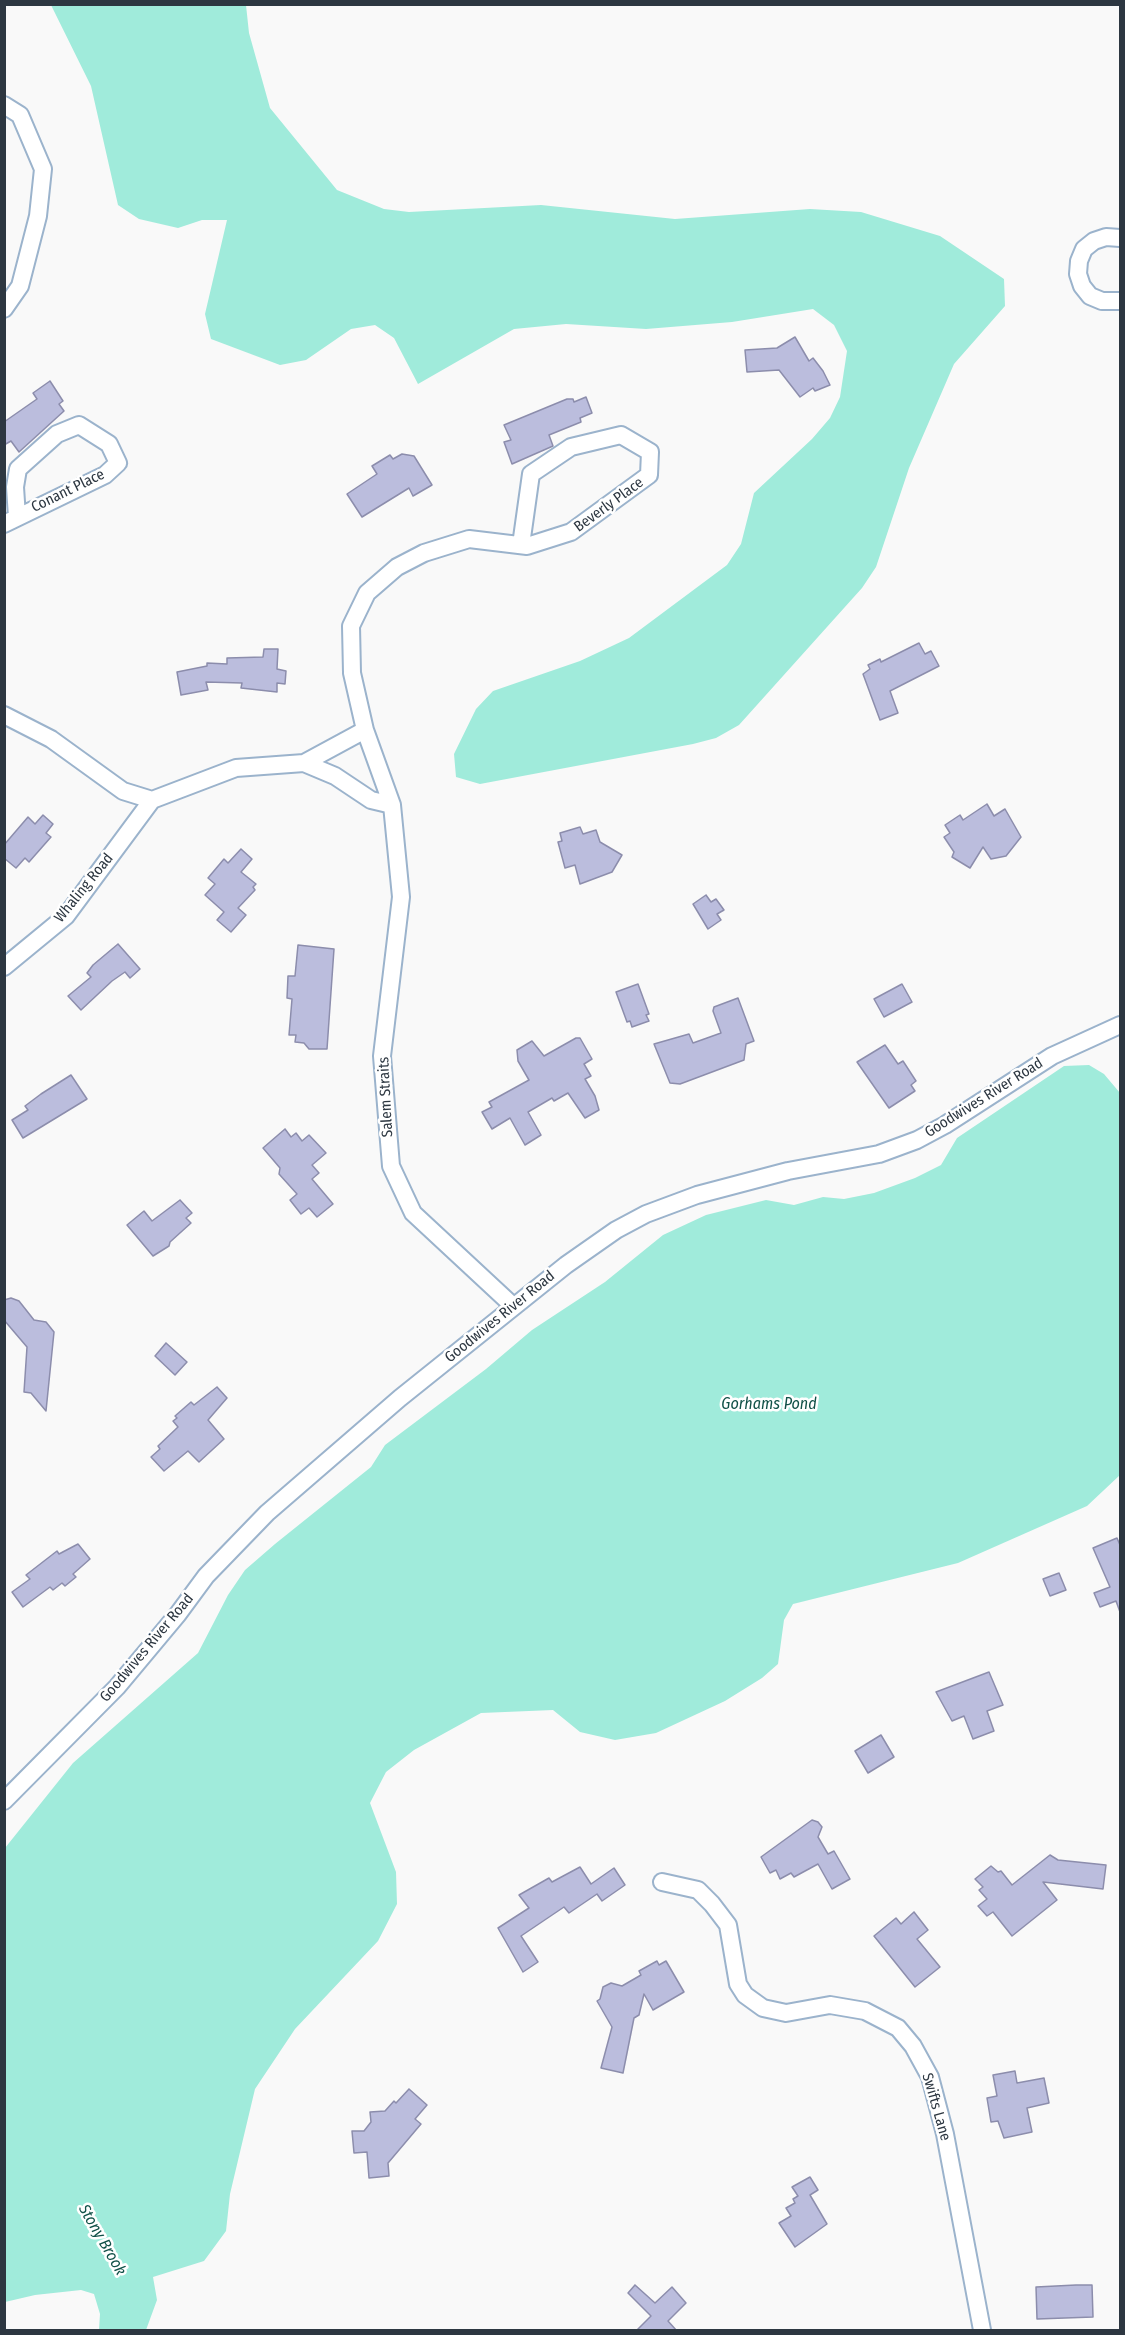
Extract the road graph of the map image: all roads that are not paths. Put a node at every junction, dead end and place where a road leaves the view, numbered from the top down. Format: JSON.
{"nodes":[{"id":1,"x":4,"y":105,"type":"edge"},
{"id":2,"x":1120,"y":238,"type":"edge"},
{"id":3,"x":1120,"y":301,"type":"edge"},
{"id":4,"x":4,"y":309,"type":"edge"},
{"id":5,"x":11,"y":520,"type":"edge"},
{"id":6,"x":521,"y":545,"type":"junction"},
{"id":7,"x":4,"y":715,"type":"edge"},
{"id":8,"x":365,"y":730,"type":"junction"},
{"id":9,"x":304,"y":762,"type":"junction"},
{"id":10,"x":152,"y":800,"type":"junction"},
{"id":11,"x":392,"y":805,"type":"junction"},
{"id":12,"x":4,"y":967,"type":"edge"},
{"id":13,"x":1120,"y":1026,"type":"edge"},
{"id":14,"x":512,"y":1305,"type":"junction"},
{"id":15,"x":4,"y":1801,"type":"edge"},
{"id":16,"x":662,"y":1882,"type":"dead end"},
{"id":17,"x":982,"y":2331,"type":"edge"}],
"edges":[{"from":1,"to":4,"type":"street"},
{"from":2,"to":3,"type":"street"},
{"from":5,"to":5,"type":"street","name":"Conant Place"},
{"from":6,"to":6,"type":"street","name":"Beverly Place"},
{"from":6,"to":8,"type":"street","name":"Beverly Place"},
{"from":7,"to":10,"type":"street"},
{"from":8,"to":9,"type":"street"},
{"from":8,"to":11,"type":"street","name":"Salem Straits"},
{"from":9,"to":10,"type":"street"},
{"from":9,"to":11,"type":"street"},
{"from":10,"to":12,"type":"street","name":"Whaling Road"},
{"from":11,"to":14,"type":"street","name":"Salem Straits"},
{"from":13,"to":14,"type":"street","name":"Goodwives River Road"},
{"from":14,"to":15,"type":"street","name":"Goodwives River Road"},
{"from":16,"to":17,"type":"street","name":"Swifts Lane"}]}
